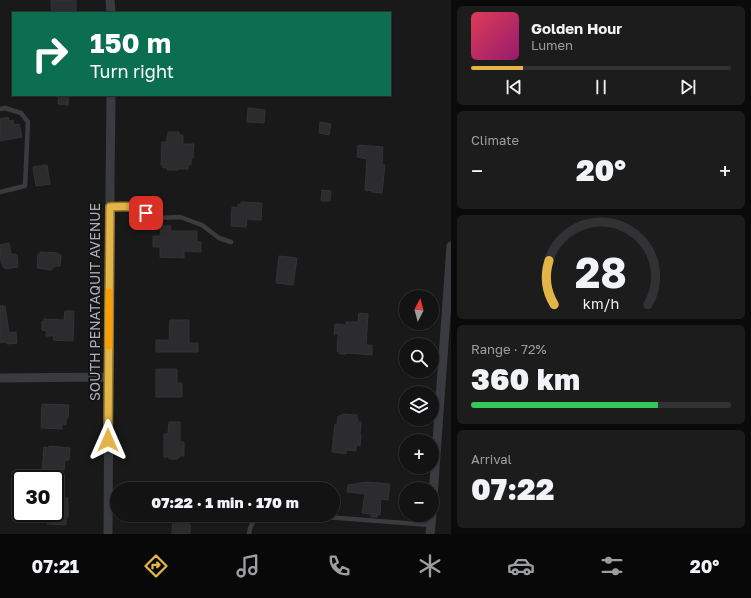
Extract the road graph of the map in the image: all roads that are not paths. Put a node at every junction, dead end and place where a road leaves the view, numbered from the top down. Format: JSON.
{"nodes":[{"id":1,"x":110,"y":0,"type":"edge"},
{"id":2,"x":110,"y":12,"type":"edge"},
{"id":3,"x":111,"y":96,"type":"edge"},
{"id":4,"x":0,"y":109,"type":"edge"},
{"id":5,"x":0,"y":192,"type":"edge"},
{"id":6,"x":110,"y":207,"type":"junction"},
{"id":7,"x":231,"y":242,"type":"dead end"},
{"id":8,"x":451,"y":246,"type":"edge"},
{"id":9,"x":108,"y":377,"type":"junction"},
{"id":10,"x":0,"y":378,"type":"edge"},
{"id":11,"x":434,"y":482,"type":"edge"},
{"id":12,"x":340,"y":520,"type":"edge"},
{"id":13,"x":253,"y":522,"type":"edge"},
{"id":14,"x":431,"y":530,"type":"edge"},
{"id":15,"x":108,"y":534,"type":"edge"},
{"id":16,"x":249,"y":534,"type":"edge"}],
"edges":[{"from":1,"to":2,"type":"street"},
{"from":3,"to":6,"type":"street","name":"SOUTH PENATAQUIT AVENUE"},
{"from":4,"to":5,"type":"lane"},
{"from":6,"to":7,"type":"lane"},
{"from":6,"to":9,"type":"street","name":"SOUTH PENATAQUIT AVENUE"},
{"from":8,"to":11,"type":"street"},
{"from":9,"to":10,"type":"street"},
{"from":9,"to":15,"type":"street","name":"SOUTH PENATAQUIT AVENUE"},
{"from":12,"to":14,"type":"lane"},
{"from":13,"to":16,"type":"lane"}]}
